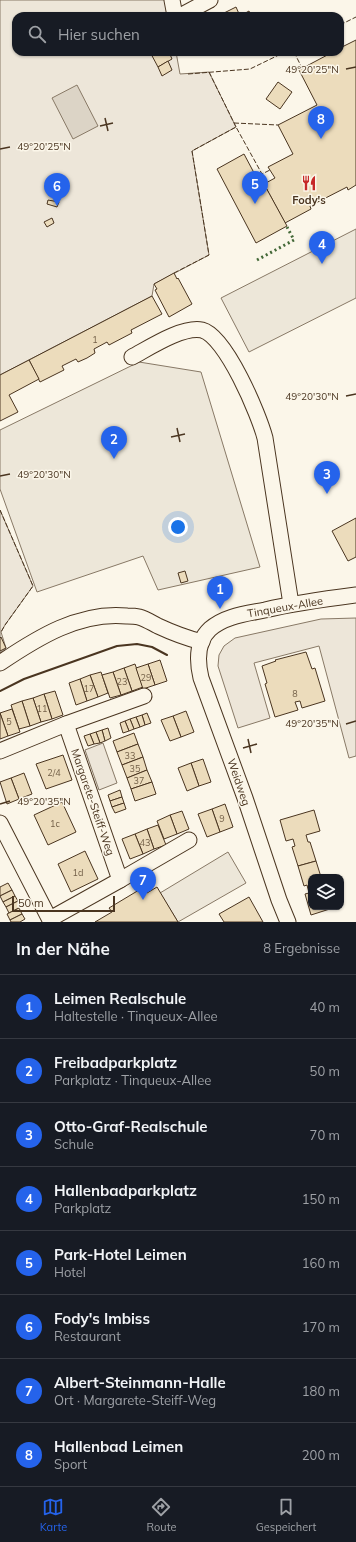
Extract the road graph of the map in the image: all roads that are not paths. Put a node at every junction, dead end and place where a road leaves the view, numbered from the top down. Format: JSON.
{"nodes":[{"id":1,"x":172,"y":0,"type":"edge"},
{"id":2,"x":210,"y":0,"type":"edge"},
{"id":3,"x":174,"y":12,"type":"edge"},
{"id":4,"x":188,"y":12,"type":"edge"},
{"id":5,"x":132,"y":357,"type":"dead end"},
{"id":6,"x":356,"y":595,"type":"edge"},
{"id":7,"x":291,"y":604,"type":"junction"},
{"id":8,"x":202,"y":642,"type":"junction"},
{"id":9,"x":0,"y":663,"type":"edge"},
{"id":10,"x":144,"y":696,"type":"dead end"},
{"id":11,"x":66,"y":724,"type":"junction"},
{"id":12,"x":0,"y":751,"type":"edge"},
{"id":13,"x":0,"y":823,"type":"edge"},
{"id":14,"x":189,"y":840,"type":"dead end"},
{"id":15,"x":120,"y":880,"type":"junction"},
{"id":16,"x":50,"y":921,"type":"edge"},
{"id":17,"x":288,"y":922,"type":"edge"}],
"edges":[{"from":1,"to":3,"type":"street"},
{"from":2,"to":4,"type":"street"},
{"from":5,"to":7,"type":"street"},
{"from":6,"to":7,"type":"street","name":"Tinqueux-Allee"},
{"from":7,"to":8,"type":"street","name":"Tinqueux-Allee"},
{"from":8,"to":9,"type":"street"},
{"from":8,"to":17,"type":"street","name":"Weidweg"},
{"from":10,"to":11,"type":"street"},
{"from":11,"to":12,"type":"street"},
{"from":11,"to":15,"type":"street","name":"Margarete-Steiff-Weg"},
{"from":13,"to":16,"type":"street"},
{"from":14,"to":15,"type":"street"},
{"from":15,"to":16,"type":"street"}]}
